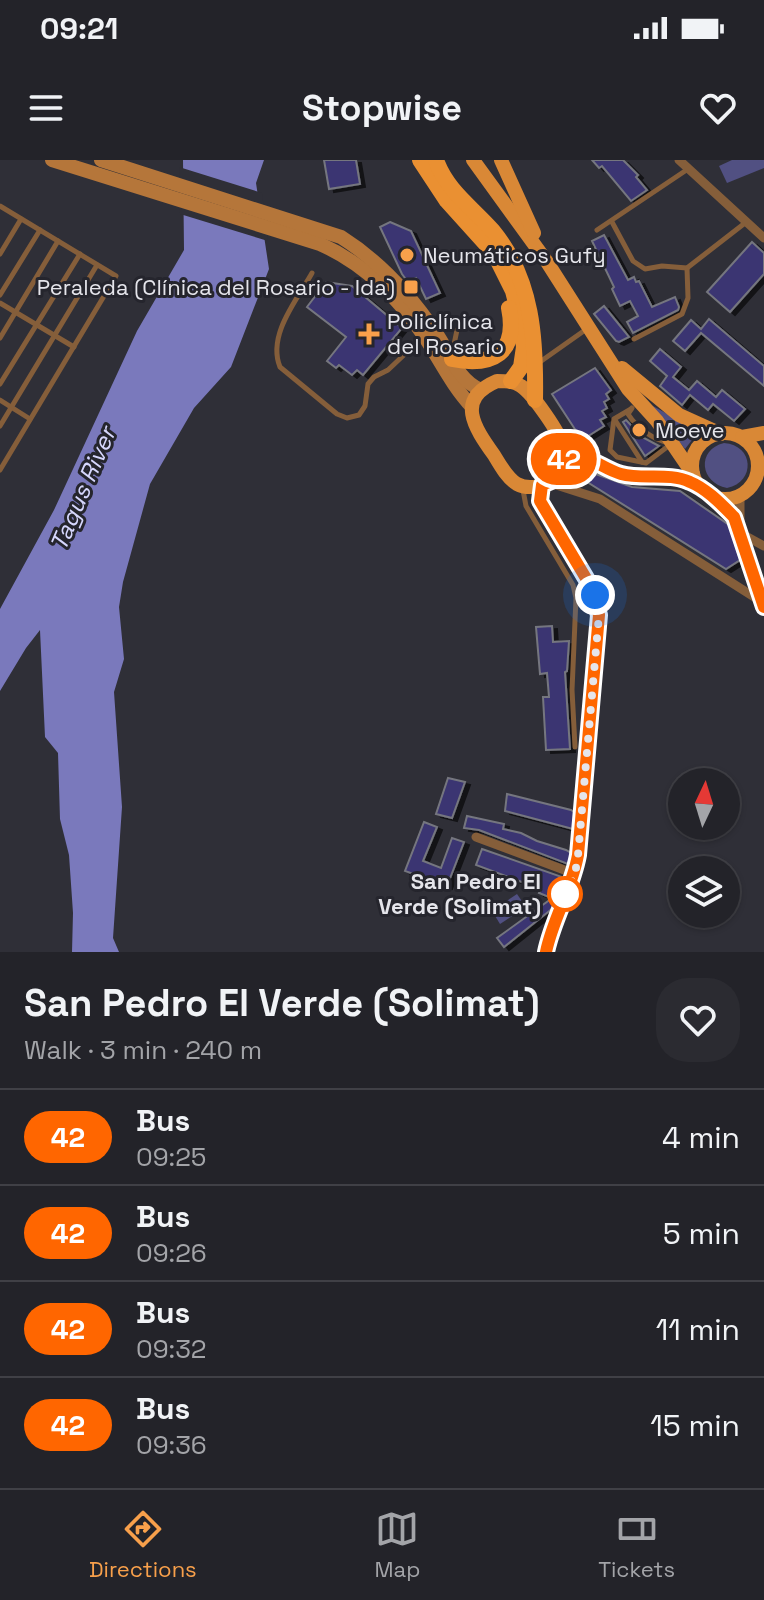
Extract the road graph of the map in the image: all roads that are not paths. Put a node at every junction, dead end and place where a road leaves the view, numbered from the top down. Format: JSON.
{"nodes":[{"id":1,"x":52,"y":160,"type":"edge"},
{"id":2,"x":101,"y":160,"type":"edge"},
{"id":3,"x":420,"y":160,"type":"edge"},
{"id":4,"x":436,"y":160,"type":"edge"},
{"id":5,"x":473,"y":160,"type":"edge"},
{"id":6,"x":501,"y":160,"type":"edge"},
{"id":7,"x":679,"y":160,"type":"edge"},
{"id":8,"x":688,"y":169,"type":"junction"},
{"id":9,"x":153,"y":183,"type":"junction"},
{"id":10,"x":2,"y":207,"type":"edge"},
{"id":11,"x":0,"y":215,"type":"edge"},
{"id":12,"x":21,"y":219,"type":"junction"},
{"id":13,"x":612,"y":222,"type":"junction"},
{"id":14,"x":745,"y":223,"type":"junction"},
{"id":15,"x":472,"y":226,"type":"junction"},
{"id":16,"x":40,"y":230,"type":"junction"},
{"id":17,"x":597,"y":230,"type":"dead end"},
{"id":18,"x":764,"y":238,"type":"edge"},
{"id":19,"x":58,"y":241,"type":"junction"},
{"id":20,"x":0,"y":254,"type":"edge"},
{"id":21,"x":80,"y":254,"type":"junction"},
{"id":22,"x":547,"y":262,"type":"junction"},
{"id":23,"x":97,"y":265,"type":"junction"},
{"id":24,"x":687,"y":268,"type":"junction"},
{"id":25,"x":312,"y":273,"type":"dead end"},
{"id":26,"x":0,"y":295,"type":"edge"},
{"id":27,"x":0,"y":303,"type":"edge"},
{"id":28,"x":15,"y":312,"type":"junction"},
{"id":29,"x":36,"y":325,"type":"junction"},
{"id":30,"x":589,"y":327,"type":"junction"},
{"id":31,"x":439,"y":334,"type":"junction"},
{"id":32,"x":54,"y":336,"type":"junction"},
{"id":33,"x":0,"y":338,"type":"edge"},
{"id":34,"x":634,"y":339,"type":"dead end"},
{"id":35,"x":74,"y":347,"type":"junction"},
{"id":36,"x":603,"y":348,"type":"junction"},
{"id":37,"x":452,"y":359,"type":"junction"},
{"id":38,"x":536,"y":365,"type":"junction"},
{"id":39,"x":511,"y":381,"type":"junction"},
{"id":40,"x":0,"y":384,"type":"edge"},
{"id":41,"x":481,"y":390,"type":"junction"},
{"id":42,"x":0,"y":400,"type":"edge"},
{"id":43,"x":535,"y":400,"type":"junction"},
{"id":44,"x":636,"y":406,"type":"junction"},
{"id":45,"x":11,"y":407,"type":"junction"},
{"id":46,"x":472,"y":407,"type":"junction"},
{"id":47,"x":679,"y":415,"type":"junction"},
{"id":48,"x":30,"y":419,"type":"junction"},
{"id":49,"x":614,"y":419,"type":"junction"},
{"id":50,"x":0,"y":426,"type":"edge"},
{"id":51,"x":764,"y":433,"type":"edge"},
{"id":52,"x":721,"y":434,"type":"junction"},
{"id":53,"x":742,"y":437,"type":"junction"},
{"id":54,"x":561,"y":439,"type":"junction"},
{"id":55,"x":672,"y":443,"type":"junction"},
{"id":56,"x":588,"y":457,"type":"junction"},
{"id":57,"x":563,"y":460,"type":"junction"},
{"id":58,"x":642,"y":462,"type":"junction"},
{"id":59,"x":761,"y":467,"type":"edge"},
{"id":60,"x":0,"y":470,"type":"edge"},
{"id":61,"x":692,"y":471,"type":"junction"},
{"id":62,"x":655,"y":477,"type":"junction"},
{"id":63,"x":546,"y":484,"type":"junction"},
{"id":64,"x":522,"y":486,"type":"junction"},
{"id":65,"x":744,"y":494,"type":"junction"},
{"id":66,"x":764,"y":495,"type":"edge"},
{"id":67,"x":714,"y":498,"type":"junction"},
{"id":68,"x":740,"y":533,"type":"junction"},
{"id":69,"x":764,"y":546,"type":"edge"},
{"id":70,"x":763,"y":605,"type":"edge"},
{"id":71,"x":575,"y":747,"type":"dead end"},
{"id":72,"x":476,"y":837,"type":"dead end"},
{"id":73,"x":575,"y":874,"type":"junction"},
{"id":74,"x":546,"y":952,"type":"edge"}],
"edges":[{"from":1,"to":9,"type":"main road"},
{"from":2,"to":9,"type":"main road"},
{"from":3,"to":15,"type":"highway"},
{"from":4,"to":38,"type":"highway"},
{"from":5,"to":22,"type":"main road"},
{"from":6,"to":22,"type":"main road"},
{"from":7,"to":8,"type":"street"},
{"from":8,"to":13,"type":"lane"},
{"from":8,"to":14,"type":"street"},
{"from":9,"to":31,"type":"main road"},
{"from":10,"to":11,"type":"lane"},
{"from":10,"to":12,"type":"lane"},
{"from":12,"to":16,"type":"lane"},
{"from":12,"to":20,"type":"lane"},
{"from":13,"to":17,"type":"lane"},
{"from":13,"to":24,"type":"lane"},
{"from":14,"to":18,"type":"street"},
{"from":14,"to":24,"type":"lane"},
{"from":15,"to":37,"type":"highway"},
{"from":15,"to":39,"type":"highway"},
{"from":16,"to":19,"type":"lane"},
{"from":16,"to":26,"type":"lane"},
{"from":19,"to":21,"type":"lane"},
{"from":19,"to":28,"type":"lane"},
{"from":21,"to":23,"type":"lane"},
{"from":21,"to":29,"type":"lane"},
{"from":22,"to":30,"type":"main road"},
{"from":23,"to":32,"type":"lane"},
{"from":23,"to":35,"type":"lane"},
{"from":24,"to":34,"type":"lane"},
{"from":25,"to":31,"type":"lane"},
{"from":27,"to":28,"type":"lane"},
{"from":28,"to":29,"type":"lane"},
{"from":28,"to":33,"type":"lane"},
{"from":29,"to":32,"type":"lane"},
{"from":29,"to":40,"type":"lane"},
{"from":30,"to":36,"type":"main road"},
{"from":30,"to":38,"type":"lane"},
{"from":31,"to":37,"type":"main road"},
{"from":31,"to":46,"type":"main road"},
{"from":32,"to":35,"type":"lane"},
{"from":32,"to":45,"type":"lane"},
{"from":35,"to":48,"type":"lane"},
{"from":36,"to":44,"type":"main road"},
{"from":36,"to":47,"type":"main road"},
{"from":37,"to":41,"type":"main road"},
{"from":38,"to":43,"type":"highway"},
{"from":39,"to":41,"type":"main road"},
{"from":39,"to":43,"type":"main road"},
{"from":41,"to":46,"type":"main road"},
{"from":42,"to":45,"type":"lane"},
{"from":43,"to":54,"type":"main road"},
{"from":44,"to":47,"type":"lane"},
{"from":44,"to":49,"type":"lane"},
{"from":44,"to":55,"type":"main road"},
{"from":45,"to":48,"type":"lane"},
{"from":45,"to":50,"type":"lane"},
{"from":46,"to":64,"type":"main road"},
{"from":47,"to":52,"type":"main road"},
{"from":48,"to":60,"type":"lane"},
{"from":49,"to":58,"type":"lane"},
{"from":49,"to":58,"type":"lane"},
{"from":51,"to":53,"type":"main road"},
{"from":52,"to":53,"type":"main road"},
{"from":52,"to":61,"type":"main road"},
{"from":53,"to":59,"type":"main road"},
{"from":54,"to":56,"type":"main road"},
{"from":54,"to":57,"type":"main road"},
{"from":55,"to":58,"type":"lane"},
{"from":55,"to":61,"type":"main road"},
{"from":56,"to":57,"type":"main road"},
{"from":56,"to":62,"type":"main road"},
{"from":57,"to":63,"type":"main road"},
{"from":59,"to":65,"type":"main road"},
{"from":61,"to":62,"type":"main road"},
{"from":61,"to":62,"type":"main road"},
{"from":61,"to":67,"type":"main road"},
{"from":63,"to":64,"type":"main road"},
{"from":63,"to":70,"type":"street"},
{"from":63,"to":73,"type":"street"},
{"from":64,"to":71,"type":"lane"},
{"from":65,"to":66,"type":"main road"},
{"from":65,"to":67,"type":"main road"},
{"from":65,"to":68,"type":"street"},
{"from":67,"to":68,"type":"street"},
{"from":68,"to":69,"type":"street"},
{"from":68,"to":70,"type":"street"},
{"from":72,"to":73,"type":"street"},
{"from":73,"to":74,"type":"street"}]}
